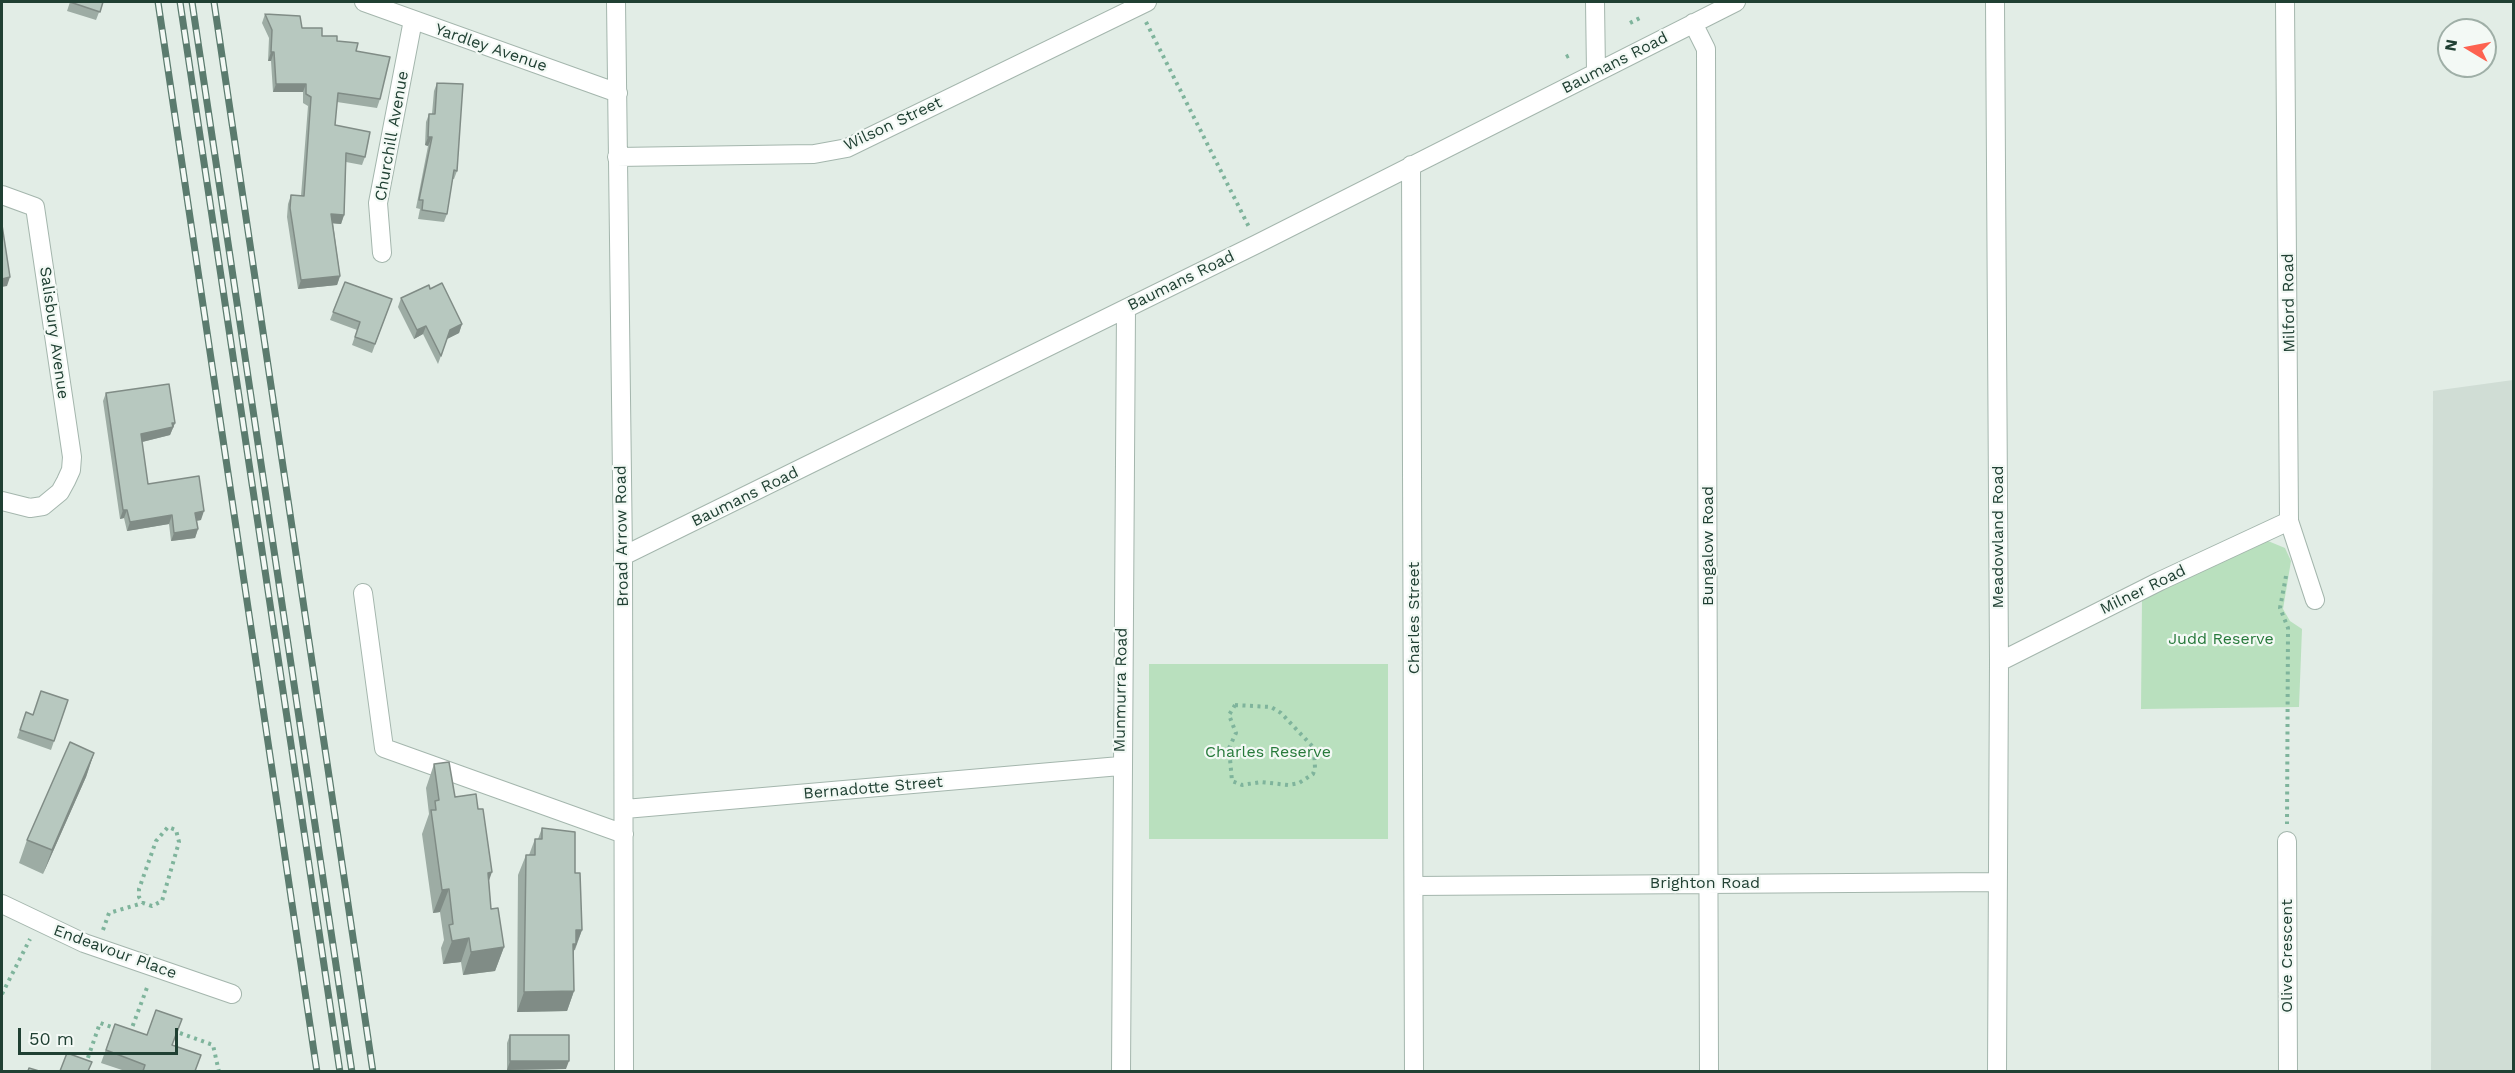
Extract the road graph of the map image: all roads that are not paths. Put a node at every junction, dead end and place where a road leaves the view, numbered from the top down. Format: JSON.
{"nodes":[{"id":1,"x":366,"y":2,"type":"edge"},
{"id":2,"x":616,"y":2,"type":"edge"},
{"id":3,"x":1595,"y":2,"type":"edge"},
{"id":4,"x":1736,"y":2,"type":"edge"},
{"id":5,"x":1995,"y":2,"type":"edge"},
{"id":6,"x":2285,"y":2,"type":"edge"},
{"id":7,"x":1142,"y":4,"type":"edge"},
{"id":8,"x":413,"y":20,"type":"junction"},
{"id":9,"x":1693,"y":23,"type":"junction"},
{"id":10,"x":1596,"y":72,"type":"junction"},
{"id":11,"x":618,"y":93,"type":"junction"},
{"id":12,"x":617,"y":157,"type":"junction"},
{"id":13,"x":1411,"y":165,"type":"junction"},
{"id":14,"x":2,"y":195,"type":"edge"},
{"id":15,"x":382,"y":253,"type":"dead end"},
{"id":16,"x":1125,"y":309,"type":"junction"},
{"id":17,"x":2,"y":501,"type":"edge"},
{"id":18,"x":2289,"y":521,"type":"junction"},
{"id":19,"x":623,"y":556,"type":"junction"},
{"id":20,"x":363,"y":593,"type":"dead end"},
{"id":21,"x":2315,"y":600,"type":"dead end"},
{"id":22,"x":1999,"y":662,"type":"junction"},
{"id":23,"x":1120,"y":766,"type":"junction"},
{"id":24,"x":625,"y":809,"type":"junction"},
{"id":25,"x":624,"y":834,"type":"junction"},
{"id":26,"x":2287,"y":841,"type":"road end"},
{"id":27,"x":1708,"y":882,"type":"junction"},
{"id":28,"x":1996,"y":882,"type":"junction"},
{"id":29,"x":1414,"y":886,"type":"junction"},
{"id":30,"x":2,"y":904,"type":"edge"},
{"id":31,"x":232,"y":994,"type":"dead end"},
{"id":32,"x":624,"y":1071,"type":"edge"},
{"id":33,"x":1120,"y":1071,"type":"edge"},
{"id":34,"x":1414,"y":1071,"type":"edge"},
{"id":35,"x":1709,"y":1071,"type":"edge"},
{"id":36,"x":1997,"y":1071,"type":"edge"},
{"id":37,"x":2288,"y":1071,"type":"edge"}],
"edges":[{"from":1,"to":8,"type":"street","name":"Yardley Avenue"},
{"from":2,"to":11,"type":"street","name":"Broad Arrow Road"},
{"from":3,"to":10,"type":"street"},
{"from":4,"to":9,"type":"street","name":"Baumans Road"},
{"from":5,"to":22,"type":"street","name":"Meadowland Road"},
{"from":6,"to":18,"type":"street","name":"Milford Road"},
{"from":7,"to":12,"type":"street","name":"Wilson Street"},
{"from":8,"to":11,"type":"street","name":"Yardley Avenue"},
{"from":8,"to":15,"type":"street","name":"Churchill Avenue"},
{"from":9,"to":10,"type":"street","name":"Baumans Road"},
{"from":9,"to":27,"type":"street","name":"Bungalow Road"},
{"from":10,"to":13,"type":"street","name":"Baumans Road"},
{"from":11,"to":12,"type":"street","name":"Broad Arrow Road"},
{"from":12,"to":19,"type":"street","name":"Broad Arrow Road"},
{"from":13,"to":16,"type":"street","name":"Baumans Road"},
{"from":13,"to":29,"type":"street","name":"Charles Street"},
{"from":14,"to":17,"type":"street","name":"Salisbury Avenue"},
{"from":16,"to":19,"type":"street","name":"Baumans Road"},
{"from":16,"to":23,"type":"street","name":"Munmurra Road"},
{"from":18,"to":21,"type":"street","name":"Milford Road"},
{"from":18,"to":22,"type":"street","name":"Milner Road"},
{"from":19,"to":24,"type":"street","name":"Broad Arrow Road"},
{"from":20,"to":25,"type":"street"},
{"from":22,"to":28,"type":"street","name":"Meadowland Road"},
{"from":23,"to":24,"type":"street","name":"Bernadotte Street"},
{"from":23,"to":33,"type":"street","name":"Munmurra Road"},
{"from":24,"to":25,"type":"street","name":"Broad Arrow Road"},
{"from":25,"to":32,"type":"street","name":"Broad Arrow Road"},
{"from":26,"to":37,"type":"street","name":"Olive Crescent"},
{"from":27,"to":28,"type":"street","name":"Brighton Road"},
{"from":27,"to":29,"type":"street","name":"Brighton Road"},
{"from":27,"to":35,"type":"street","name":"Bungalow Road"},
{"from":28,"to":36,"type":"street","name":"Meadowland Road"},
{"from":29,"to":34,"type":"street","name":"Charles Street"},
{"from":30,"to":31,"type":"street","name":"Endeavour Place"}]}
